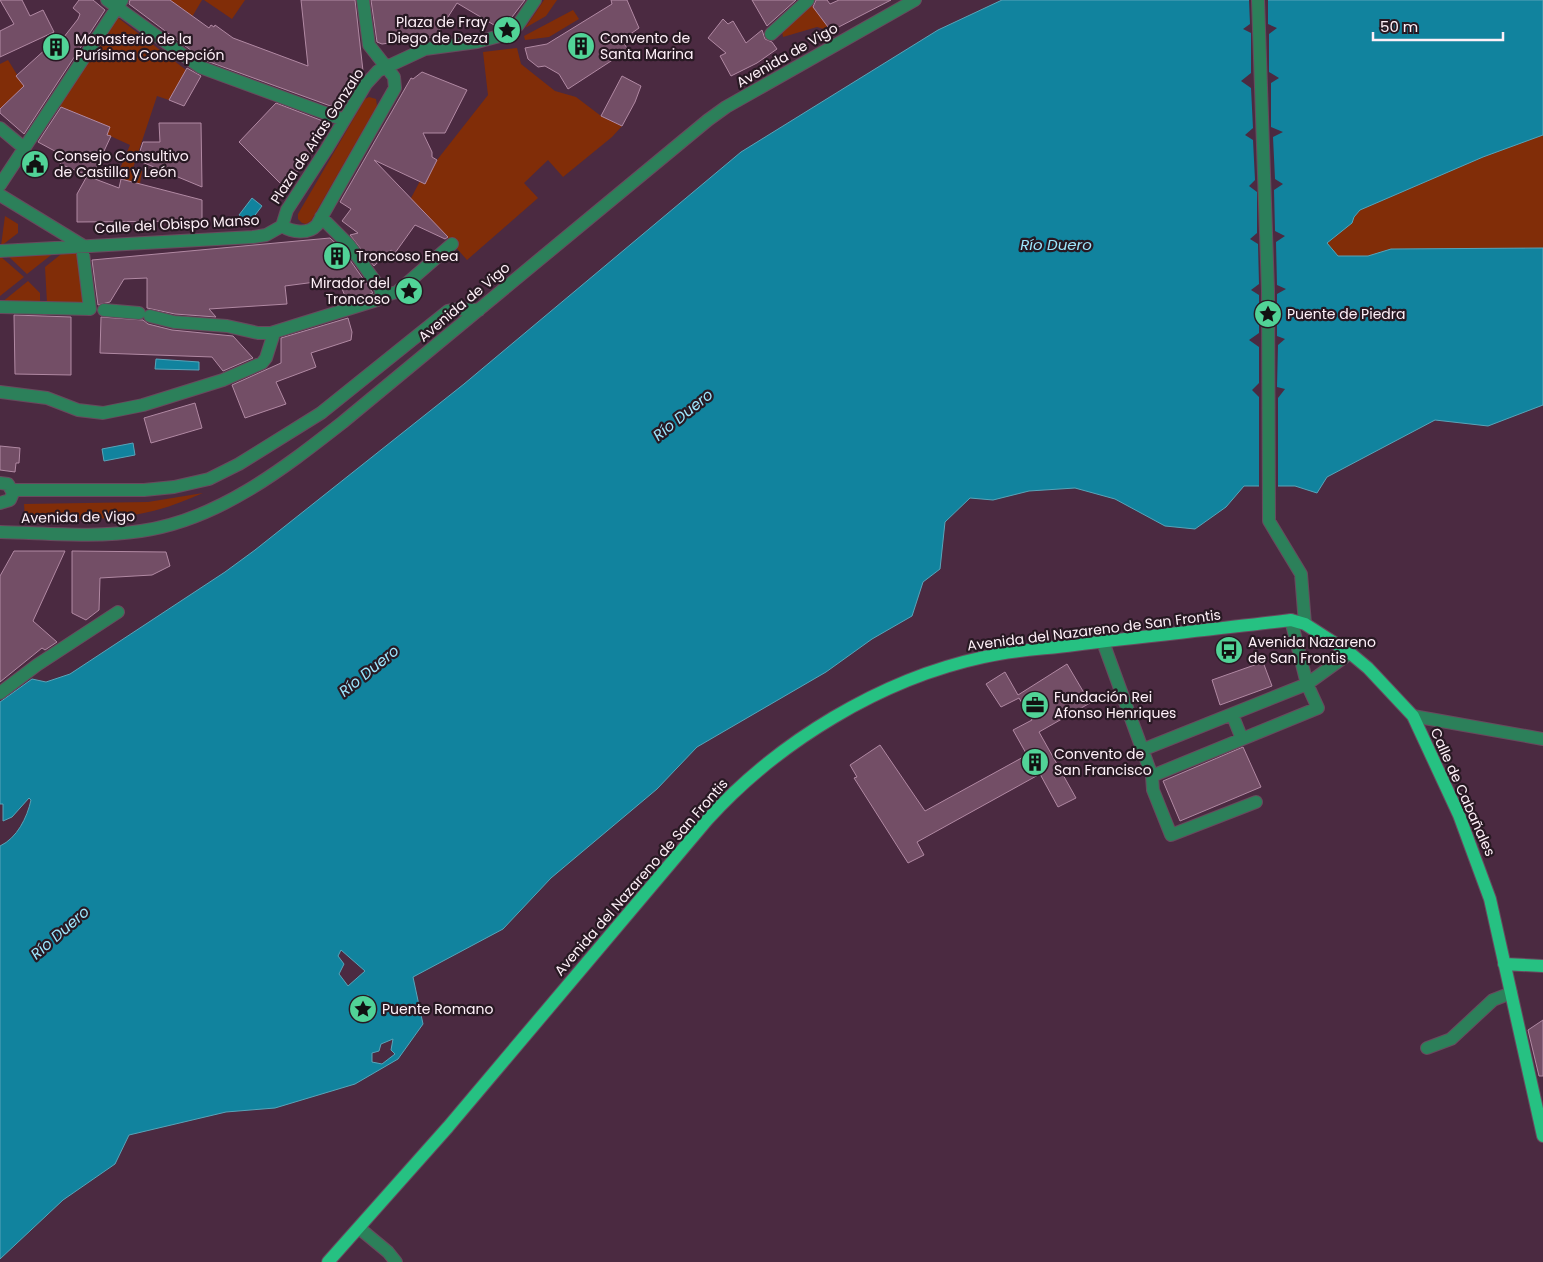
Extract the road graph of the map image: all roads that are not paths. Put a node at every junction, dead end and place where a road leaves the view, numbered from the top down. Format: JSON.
{"nodes":[{"id":1,"x":363,"y":0,"type":"edge"},
{"id":2,"x":535,"y":0,"type":"edge"},
{"id":3,"x":808,"y":0,"type":"edge"},
{"id":4,"x":915,"y":0,"type":"edge"},
{"id":5,"x":1258,"y":0,"type":"edge"},
{"id":6,"x":115,"y":2,"type":"edge"},
{"id":7,"x":771,"y":34,"type":"dead end"},
{"id":8,"x":385,"y":66,"type":"junction"},
{"id":9,"x":344,"y":120,"type":"junction"},
{"id":10,"x":0,"y":128,"type":"edge"},
{"id":11,"x":28,"y":143,"type":"junction"},
{"id":12,"x":0,"y":185,"type":"edge"},
{"id":13,"x":4,"y":197,"type":"edge"},
{"id":14,"x":321,"y":217,"type":"junction"},
{"id":15,"x":282,"y":226,"type":"junction"},
{"id":16,"x":270,"y":233,"type":"joint"},
{"id":17,"x":452,"y":244,"type":"dead end"},
{"id":18,"x":84,"y":245,"type":"junction"},
{"id":19,"x":0,"y":251,"type":"edge"},
{"id":20,"x":382,"y":296,"type":"junction"},
{"id":21,"x":0,"y":307,"type":"edge"},
{"id":22,"x":96,"y":309,"type":"junction"},
{"id":23,"x":480,"y":310,"type":"junction"},
{"id":24,"x":274,"y":333,"type":"junction"},
{"id":25,"x":0,"y":392,"type":"edge"},
{"id":26,"x":0,"y":483,"type":"edge"},
{"id":27,"x":12,"y":490,"type":"junction"},
{"id":28,"x":0,"y":503,"type":"edge"},
{"id":29,"x":0,"y":532,"type":"edge"},
{"id":30,"x":118,"y":612,"type":"dead end"},
{"id":31,"x":1291,"y":620,"type":"junction"},
{"id":32,"x":1305,"y":624,"type":"junction"},
{"id":33,"x":1103,"y":642,"type":"junction"},
{"id":34,"x":1350,"y":653,"type":"junction"},
{"id":35,"x":1306,"y":684,"type":"junction"},
{"id":36,"x":0,"y":693,"type":"edge"},
{"id":37,"x":1232,"y":714,"type":"junction"},
{"id":38,"x":1413,"y":716,"type":"junction"},
{"id":39,"x":1242,"y":739,"type":"junction"},
{"id":40,"x":1543,"y":739,"type":"edge"},
{"id":41,"x":1142,"y":750,"type":"junction"},
{"id":42,"x":1152,"y":776,"type":"junction"},
{"id":43,"x":1256,"y":802,"type":"dead end"},
{"id":44,"x":1504,"y":964,"type":"junction"},
{"id":45,"x":1543,"y":966,"type":"edge"},
{"id":46,"x":1511,"y":993,"type":"junction"},
{"id":47,"x":1426,"y":1048,"type":"dead end"},
{"id":48,"x":1543,"y":1136,"type":"edge"},
{"id":49,"x":359,"y":1228,"type":"junction"},
{"id":50,"x":328,"y":1262,"type":"edge"},
{"id":51,"x":396,"y":1262,"type":"edge"}],
"edges":[{"from":1,"to":8,"type":"street","name":"Plaza de Arias Gonzalo"},
{"from":2,"to":8,"type":"street","name":"Plaza de Arias Gonzalo"},
{"from":3,"to":7,"type":"street"},
{"from":4,"to":23,"type":"street","name":"Avenida de Vigo"},
{"from":5,"to":32,"type":"street"},
{"from":6,"to":9,"type":"street"},
{"from":6,"to":11,"type":"street"},
{"from":8,"to":9,"type":"street","name":"Plaza de Arias Gonzalo"},
{"from":8,"to":14,"type":"street","name":"Plaza de Arias Gonzalo"},
{"from":9,"to":15,"type":"street","name":"Plaza de Arias Gonzalo"},
{"from":10,"to":11,"type":"street"},
{"from":11,"to":12,"type":"street"},
{"from":13,"to":18,"type":"street"},
{"from":14,"to":15,"type":"street","name":"Plaza de Arias Gonzalo"},
{"from":14,"to":20,"type":"street"},
{"from":15,"to":16,"type":"street","name":"Plaza de Arias Gonzalo"},
{"from":16,"to":18,"type":"street","name":"Calle del Obispo Manso"},
{"from":17,"to":20,"type":"street"},
{"from":18,"to":19,"type":"street","name":"Calle del Obispo Manso"},
{"from":18,"to":22,"type":"street"},
{"from":20,"to":24,"type":"street"},
{"from":21,"to":22,"type":"street"},
{"from":22,"to":24,"type":"street"},
{"from":23,"to":27,"type":"street"},
{"from":23,"to":29,"type":"street","name":"Avenida de Vigo"},
{"from":24,"to":25,"type":"street"},
{"from":26,"to":27,"type":"street"},
{"from":27,"to":28,"type":"street"},
{"from":30,"to":36,"type":"street"},
{"from":31,"to":32,"type":"main road","name":"Avenida del Nazareno de San Frontis"},
{"from":31,"to":33,"type":"main road","name":"Avenida del Nazareno de San Frontis"},
{"from":31,"to":35,"type":"street"},
{"from":32,"to":34,"type":"main road","name":"Calle de Cabañales"},
{"from":33,"to":41,"type":"street"},
{"from":33,"to":49,"type":"main road","name":"Avenida del Nazareno de San Frontis"},
{"from":34,"to":35,"type":"street"},
{"from":34,"to":38,"type":"main road","name":"Calle de Cabañales"},
{"from":35,"to":37,"type":"street"},
{"from":35,"to":39,"type":"street"},
{"from":37,"to":39,"type":"street"},
{"from":37,"to":41,"type":"street"},
{"from":38,"to":40,"type":"street"},
{"from":38,"to":44,"type":"main road","name":"Calle de Cabañales"},
{"from":39,"to":42,"type":"street"},
{"from":41,"to":42,"type":"street"},
{"from":42,"to":43,"type":"street"},
{"from":44,"to":45,"type":"main road"},
{"from":44,"to":46,"type":"main road","name":"Calle de Cabañales"},
{"from":46,"to":47,"type":"street"},
{"from":46,"to":48,"type":"main road","name":"Calle de Cabañales"},
{"from":49,"to":50,"type":"main road","name":"Avenida del Nazareno de San Frontis"},
{"from":49,"to":51,"type":"street"}]}
